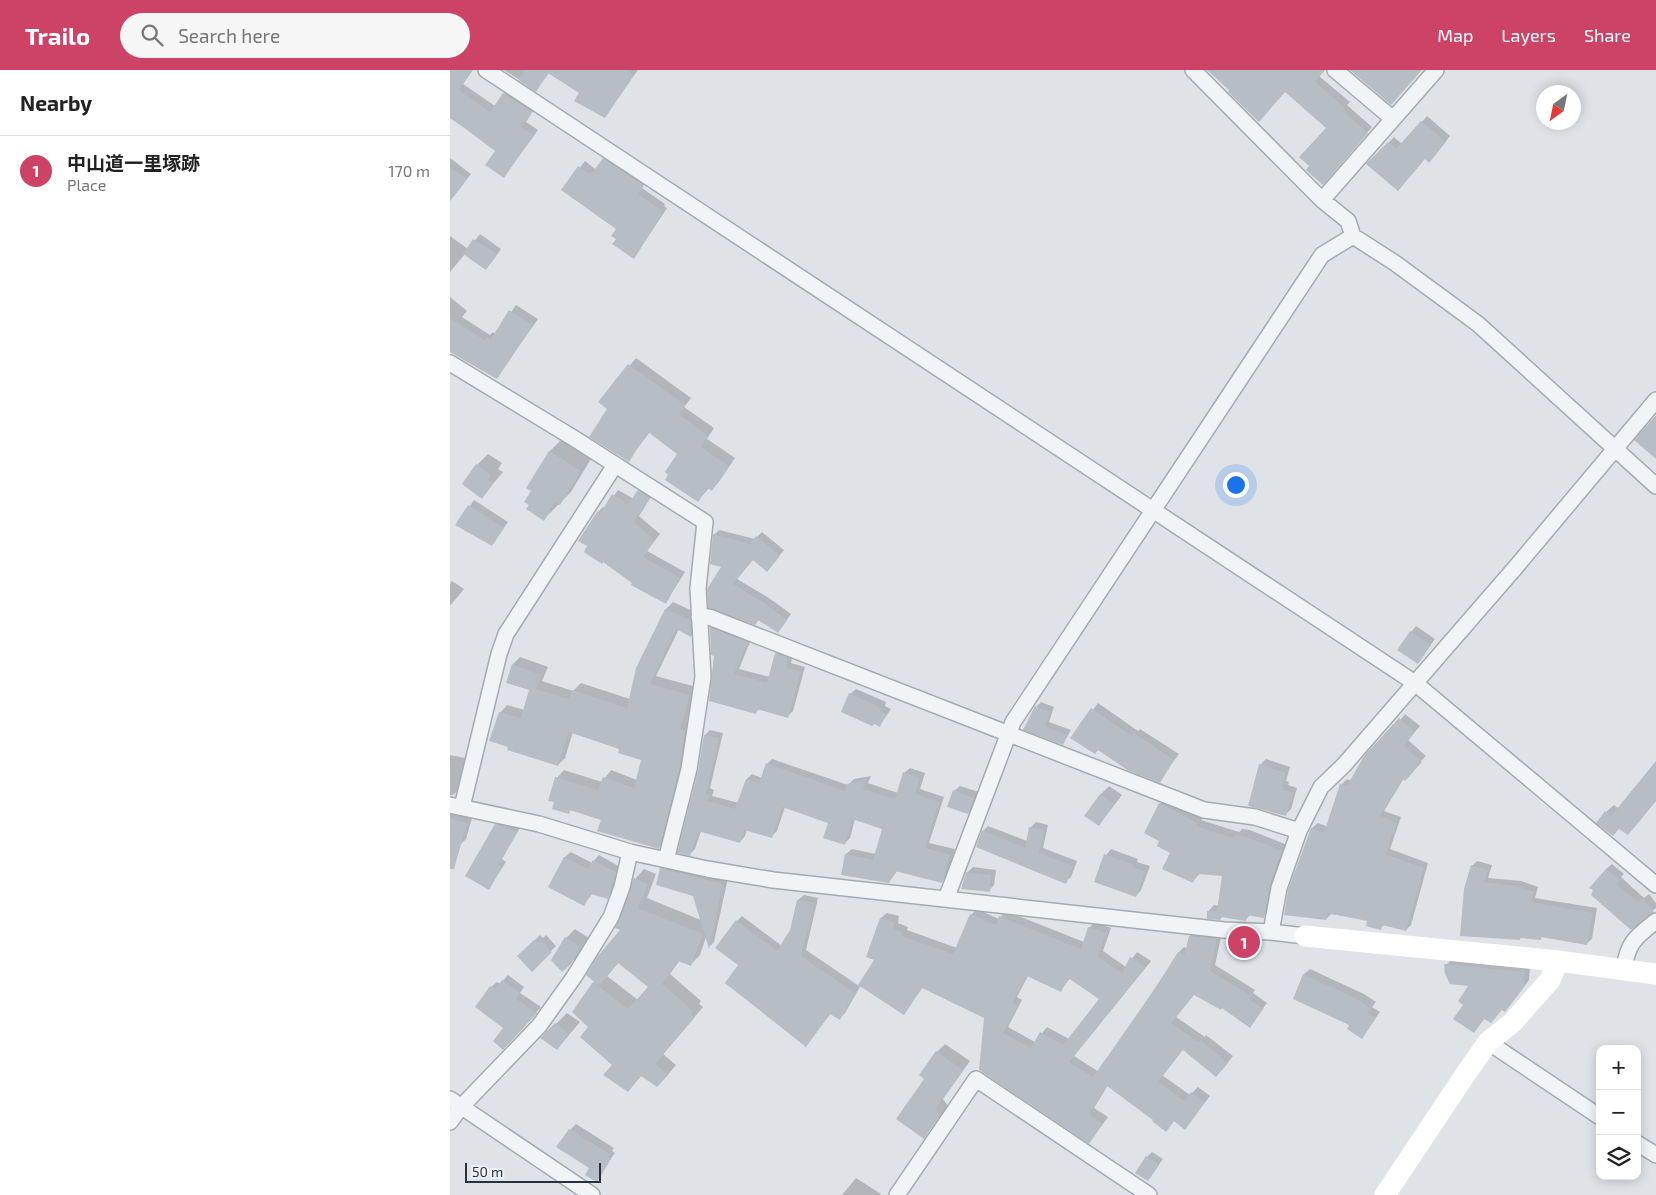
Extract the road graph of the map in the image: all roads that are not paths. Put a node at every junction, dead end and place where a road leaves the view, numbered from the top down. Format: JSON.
{"nodes":[{"id":1,"x":486,"y":70,"type":"edge"},
{"id":2,"x":1193,"y":70,"type":"edge"},
{"id":3,"x":1335,"y":70,"type":"edge"},
{"id":4,"x":1436,"y":70,"type":"edge"},
{"id":5,"x":1393,"y":119,"type":"junction"},
{"id":6,"x":1322,"y":200,"type":"junction"},
{"id":7,"x":1353,"y":236,"type":"junction"},
{"id":8,"x":450,"y":363,"type":"edge"},
{"id":9,"x":1656,"y":400,"type":"edge"},
{"id":10,"x":1614,"y":450,"type":"junction"},
{"id":11,"x":615,"y":465,"type":"junction"},
{"id":12,"x":1656,"y":486,"type":"edge"},
{"id":13,"x":1152,"y":512,"type":"junction"},
{"id":14,"x":699,"y":617,"type":"junction"},
{"id":15,"x":1415,"y":683,"type":"junction"},
{"id":16,"x":1007,"y":733,"type":"junction"},
{"id":17,"x":456,"y":806,"type":"edge"},
{"id":18,"x":1299,"y":830,"type":"junction"},
{"id":19,"x":630,"y":852,"type":"junction"},
{"id":20,"x":666,"y":860,"type":"junction"},
{"id":21,"x":1656,"y":885,"type":"edge"},
{"id":22,"x":946,"y":899,"type":"junction"},
{"id":23,"x":1656,"y":921,"type":"edge"},
{"id":24,"x":1271,"y":932,"type":"junction"},
{"id":25,"x":1305,"y":936,"type":"joint"},
{"id":26,"x":1558,"y":961,"type":"junction"},
{"id":27,"x":1624,"y":968,"type":"junction"},
{"id":28,"x":1656,"y":974,"type":"edge"},
{"id":29,"x":1488,"y":1042,"type":"junction"},
{"id":30,"x":455,"y":1103,"type":"edge"},
{"id":31,"x":1596,"y":1114,"type":"edge"},
{"id":32,"x":450,"y":1122,"type":"edge"},
{"id":33,"x":1641,"y":1146,"type":"edge"},
{"id":34,"x":1656,"y":1155,"type":"edge"},
{"id":35,"x":592,"y":1195,"type":"edge"},
{"id":36,"x":897,"y":1195,"type":"edge"},
{"id":37,"x":1149,"y":1195,"type":"edge"},
{"id":38,"x":1385,"y":1195,"type":"edge"}],
"edges":[{"from":1,"to":13,"type":"street"},
{"from":2,"to":6,"type":"street"},
{"from":3,"to":5,"type":"street"},
{"from":4,"to":5,"type":"street"},
{"from":5,"to":6,"type":"street"},
{"from":6,"to":7,"type":"street"},
{"from":7,"to":10,"type":"street"},
{"from":7,"to":13,"type":"street"},
{"from":8,"to":11,"type":"street"},
{"from":9,"to":10,"type":"street"},
{"from":10,"to":12,"type":"street"},
{"from":10,"to":15,"type":"street"},
{"from":11,"to":14,"type":"street"},
{"from":11,"to":17,"type":"street"},
{"from":13,"to":15,"type":"street"},
{"from":13,"to":16,"type":"street"},
{"from":14,"to":16,"type":"street"},
{"from":14,"to":20,"type":"street"},
{"from":15,"to":18,"type":"street"},
{"from":15,"to":21,"type":"street"},
{"from":16,"to":18,"type":"street"},
{"from":16,"to":22,"type":"street"},
{"from":17,"to":19,"type":"street"},
{"from":18,"to":24,"type":"street"},
{"from":19,"to":20,"type":"street"},
{"from":19,"to":30,"type":"street"},
{"from":20,"to":22,"type":"street"},
{"from":22,"to":24,"type":"street"},
{"from":23,"to":27,"type":"street"},
{"from":24,"to":25,"type":"street"},
{"from":25,"to":26,"type":"street"},
{"from":26,"to":27,"type":"street"},
{"from":26,"to":29,"type":"street"},
{"from":27,"to":28,"type":"street"},
{"from":29,"to":31,"type":"street"},
{"from":29,"to":38,"type":"street"},
{"from":30,"to":32,"type":"street"},
{"from":30,"to":35,"type":"street"},
{"from":33,"to":34,"type":"street"},
{"from":36,"to":37,"type":"street"}]}
